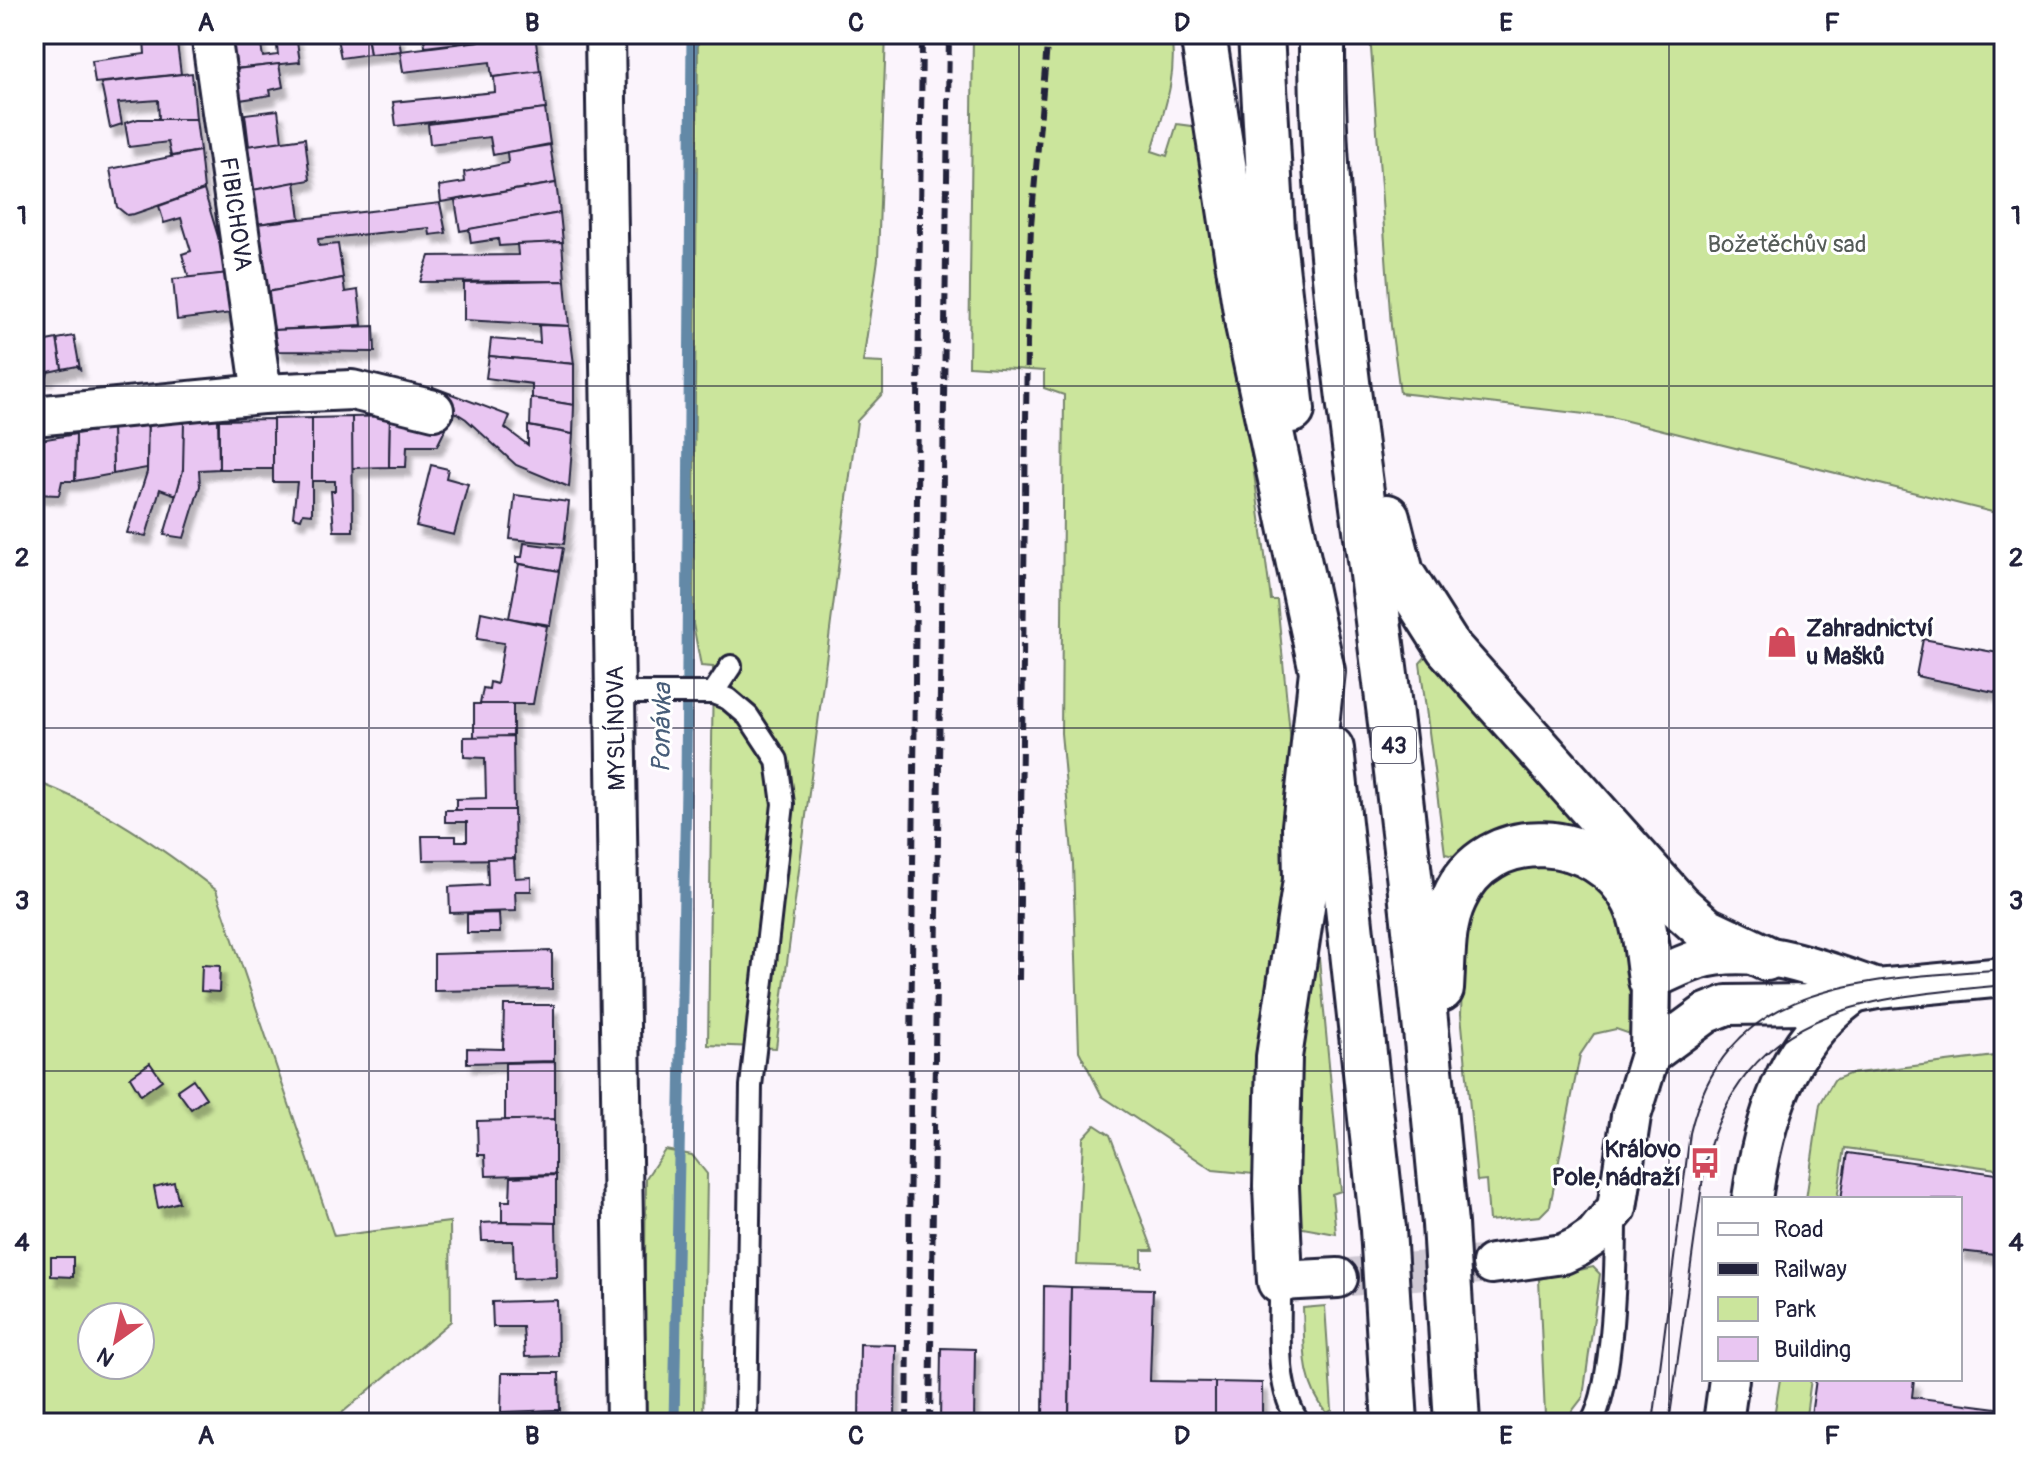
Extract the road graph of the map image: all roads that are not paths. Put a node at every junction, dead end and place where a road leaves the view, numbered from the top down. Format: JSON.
{"nodes":[{"id":1,"x":211,"y":34,"type":"edge"},
{"id":2,"x":605,"y":34,"type":"edge"},
{"id":3,"x":1203,"y":34,"type":"edge"},
{"id":4,"x":1261,"y":34,"type":"edge"},
{"id":5,"x":1322,"y":34,"type":"edge"},
{"id":6,"x":262,"y":394,"type":"junction"},
{"id":7,"x":1349,"y":396,"type":"junction"},
{"id":8,"x":434,"y":410,"type":"dead end"},
{"id":9,"x":34,"y":416,"type":"edge"},
{"id":10,"x":731,"y":666,"type":"dead end"},
{"id":11,"x":1322,"y":671,"type":"junction"},
{"id":12,"x":633,"y":693,"type":"junction"},
{"id":13,"x":713,"y":693,"type":"junction"},
{"id":14,"x":1766,"y":958,"type":"junction"},
{"id":15,"x":2004,"y":977,"type":"edge"},
{"id":16,"x":1651,"y":980,"type":"junction"},
{"id":17,"x":1864,"y":993,"type":"junction"},
{"id":18,"x":1650,"y":1055,"type":"junction"},
{"id":19,"x":1433,"y":1095,"type":"junction"},
{"id":20,"x":1752,"y":1197,"type":"edge"},
{"id":21,"x":1617,"y":1208,"type":"junction"},
{"id":22,"x":1492,"y":1264,"type":"tunnel mouth"},
{"id":23,"x":1338,"y":1278,"type":"tunnel mouth"},
{"id":24,"x":1280,"y":1281,"type":"junction"},
{"id":25,"x":1729,"y":1381,"type":"edge"},
{"id":26,"x":626,"y":1423,"type":"edge"},
{"id":27,"x":746,"y":1423,"type":"edge"},
{"id":28,"x":1299,"y":1423,"type":"edge"},
{"id":29,"x":1395,"y":1423,"type":"edge"},
{"id":30,"x":1457,"y":1423,"type":"edge"},
{"id":31,"x":1591,"y":1423,"type":"edge"},
{"id":32,"x":1723,"y":1423,"type":"edge"}],
"edges":[{"from":1,"to":6,"type":"street","name":"FIBICHOVA"},
{"from":2,"to":12,"type":"street","name":"MYSLÍNOVA"},
{"from":3,"to":11,"type":"highway"},
{"from":4,"to":11,"type":"highway"},
{"from":5,"to":7,"type":"highway","number":"43"},
{"from":6,"to":8,"type":"street"},
{"from":6,"to":9,"type":"street"},
{"from":7,"to":14,"type":"highway"},
{"from":7,"to":19,"type":"highway","number":"43"},
{"from":10,"to":13,"type":"lane"},
{"from":11,"to":24,"type":"highway"},
{"from":11,"to":29,"type":"highway","bridge":true},
{"from":12,"to":13,"type":"lane"},
{"from":12,"to":26,"type":"street","name":"MYSLÍNOVA"},
{"from":13,"to":27,"type":"lane"},
{"from":14,"to":16,"type":"street"},
{"from":14,"to":17,"type":"street"},
{"from":15,"to":17,"type":"street"},
{"from":16,"to":18,"type":"street"},
{"from":16,"to":19,"type":"highway"},
{"from":17,"to":18,"type":"street"},
{"from":17,"to":20,"type":"street"},
{"from":18,"to":21,"type":"street"},
{"from":19,"to":30,"type":"highway","number":"43","bridge":true},
{"from":21,"to":22,"type":"street"},
{"from":21,"to":31,"type":"lane"},
{"from":23,"to":24,"type":"street"},
{"from":24,"to":28,"type":"lane"},
{"from":25,"to":32,"type":"street"}]}
